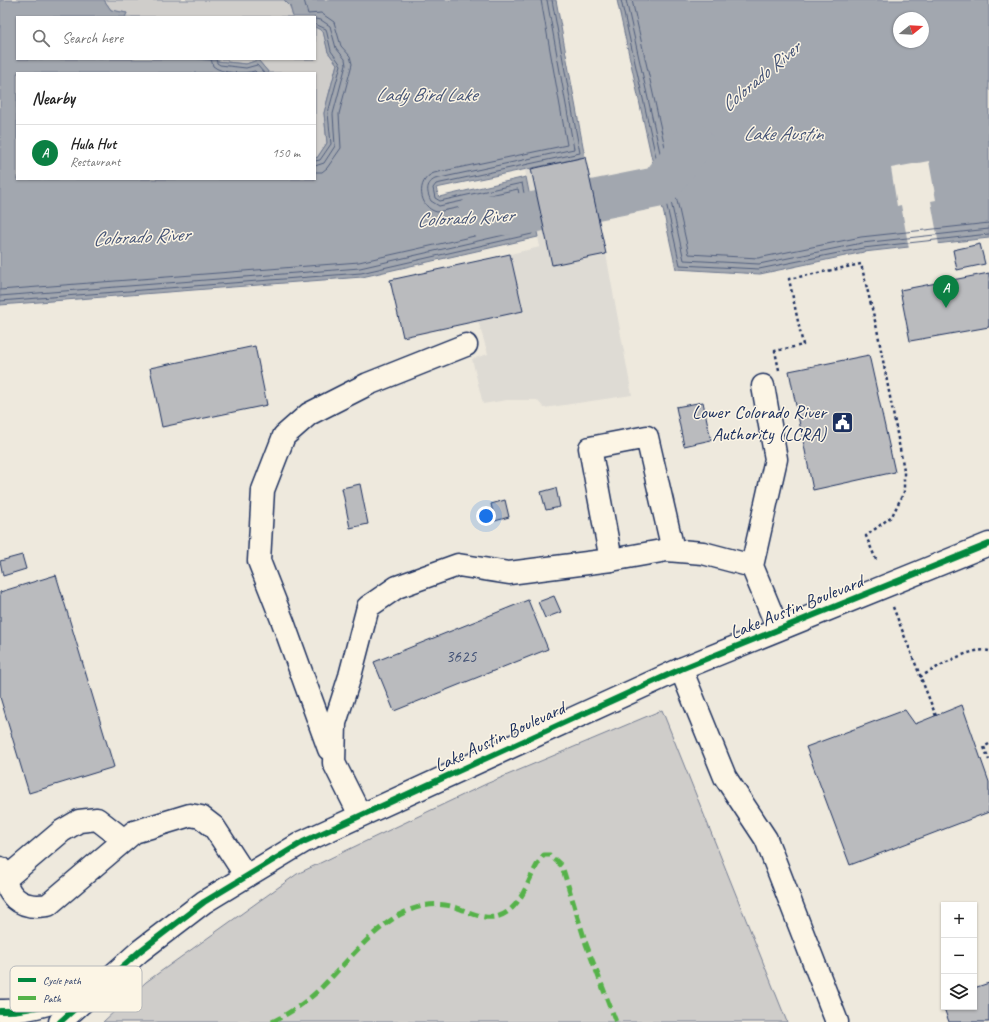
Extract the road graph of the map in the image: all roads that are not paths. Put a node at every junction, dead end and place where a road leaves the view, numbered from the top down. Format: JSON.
{"nodes":[{"id":1,"x":466,"y":345,"type":"dead end"},
{"id":2,"x":764,"y":386,"type":"road end"},
{"id":3,"x":989,"y":544,"type":"edge"},
{"id":4,"x":673,"y":550,"type":"junction"},
{"id":5,"x":611,"y":560,"type":"junction"},
{"id":6,"x":752,"y":566,"type":"junction"},
{"id":7,"x":778,"y":629,"type":"junction"},
{"id":8,"x":681,"y":669,"type":"junction"},
{"id":9,"x":334,"y":764,"type":"junction"},
{"id":10,"x":360,"y":815,"type":"junction"},
{"id":11,"x":124,"y":840,"type":"junction"},
{"id":12,"x":2,"y":874,"type":"edge"},
{"id":13,"x":246,"y":876,"type":"junction"},
{"id":14,"x":123,"y":966,"type":"edge"},
{"id":15,"x":10,"y":1010,"type":"edge"},
{"id":16,"x":0,"y":1011,"type":"edge"},
{"id":17,"x":71,"y":1012,"type":"edge"},
{"id":18,"x":60,"y":1022,"type":"edge"},
{"id":19,"x":837,"y":1022,"type":"edge"}],
"edges":[{"from":1,"to":9,"type":"street"},
{"from":2,"to":6,"type":"street"},
{"from":3,"to":7,"type":"street","name":"Lake Austin Boulevard"},
{"from":4,"to":5,"type":"street"},
{"from":4,"to":5,"type":"street"},
{"from":4,"to":6,"type":"street"},
{"from":5,"to":9,"type":"street"},
{"from":6,"to":7,"type":"street"},
{"from":7,"to":8,"type":"street","name":"Lake Austin Boulevard"},
{"from":8,"to":10,"type":"street","name":"Lake Austin Boulevard"},
{"from":8,"to":19,"type":"street"},
{"from":9,"to":10,"type":"street"},
{"from":10,"to":13,"type":"street","name":"Lake Austin Boulevard"},
{"from":11,"to":12,"type":"street"},
{"from":11,"to":12,"type":"street"},
{"from":11,"to":13,"type":"street"},
{"from":13,"to":14,"type":"street","name":"Lake Austin Boulevard"},
{"from":15,"to":16,"type":"street"},
{"from":17,"to":18,"type":"street","name":"Lake Austin Boulevard"}]}
